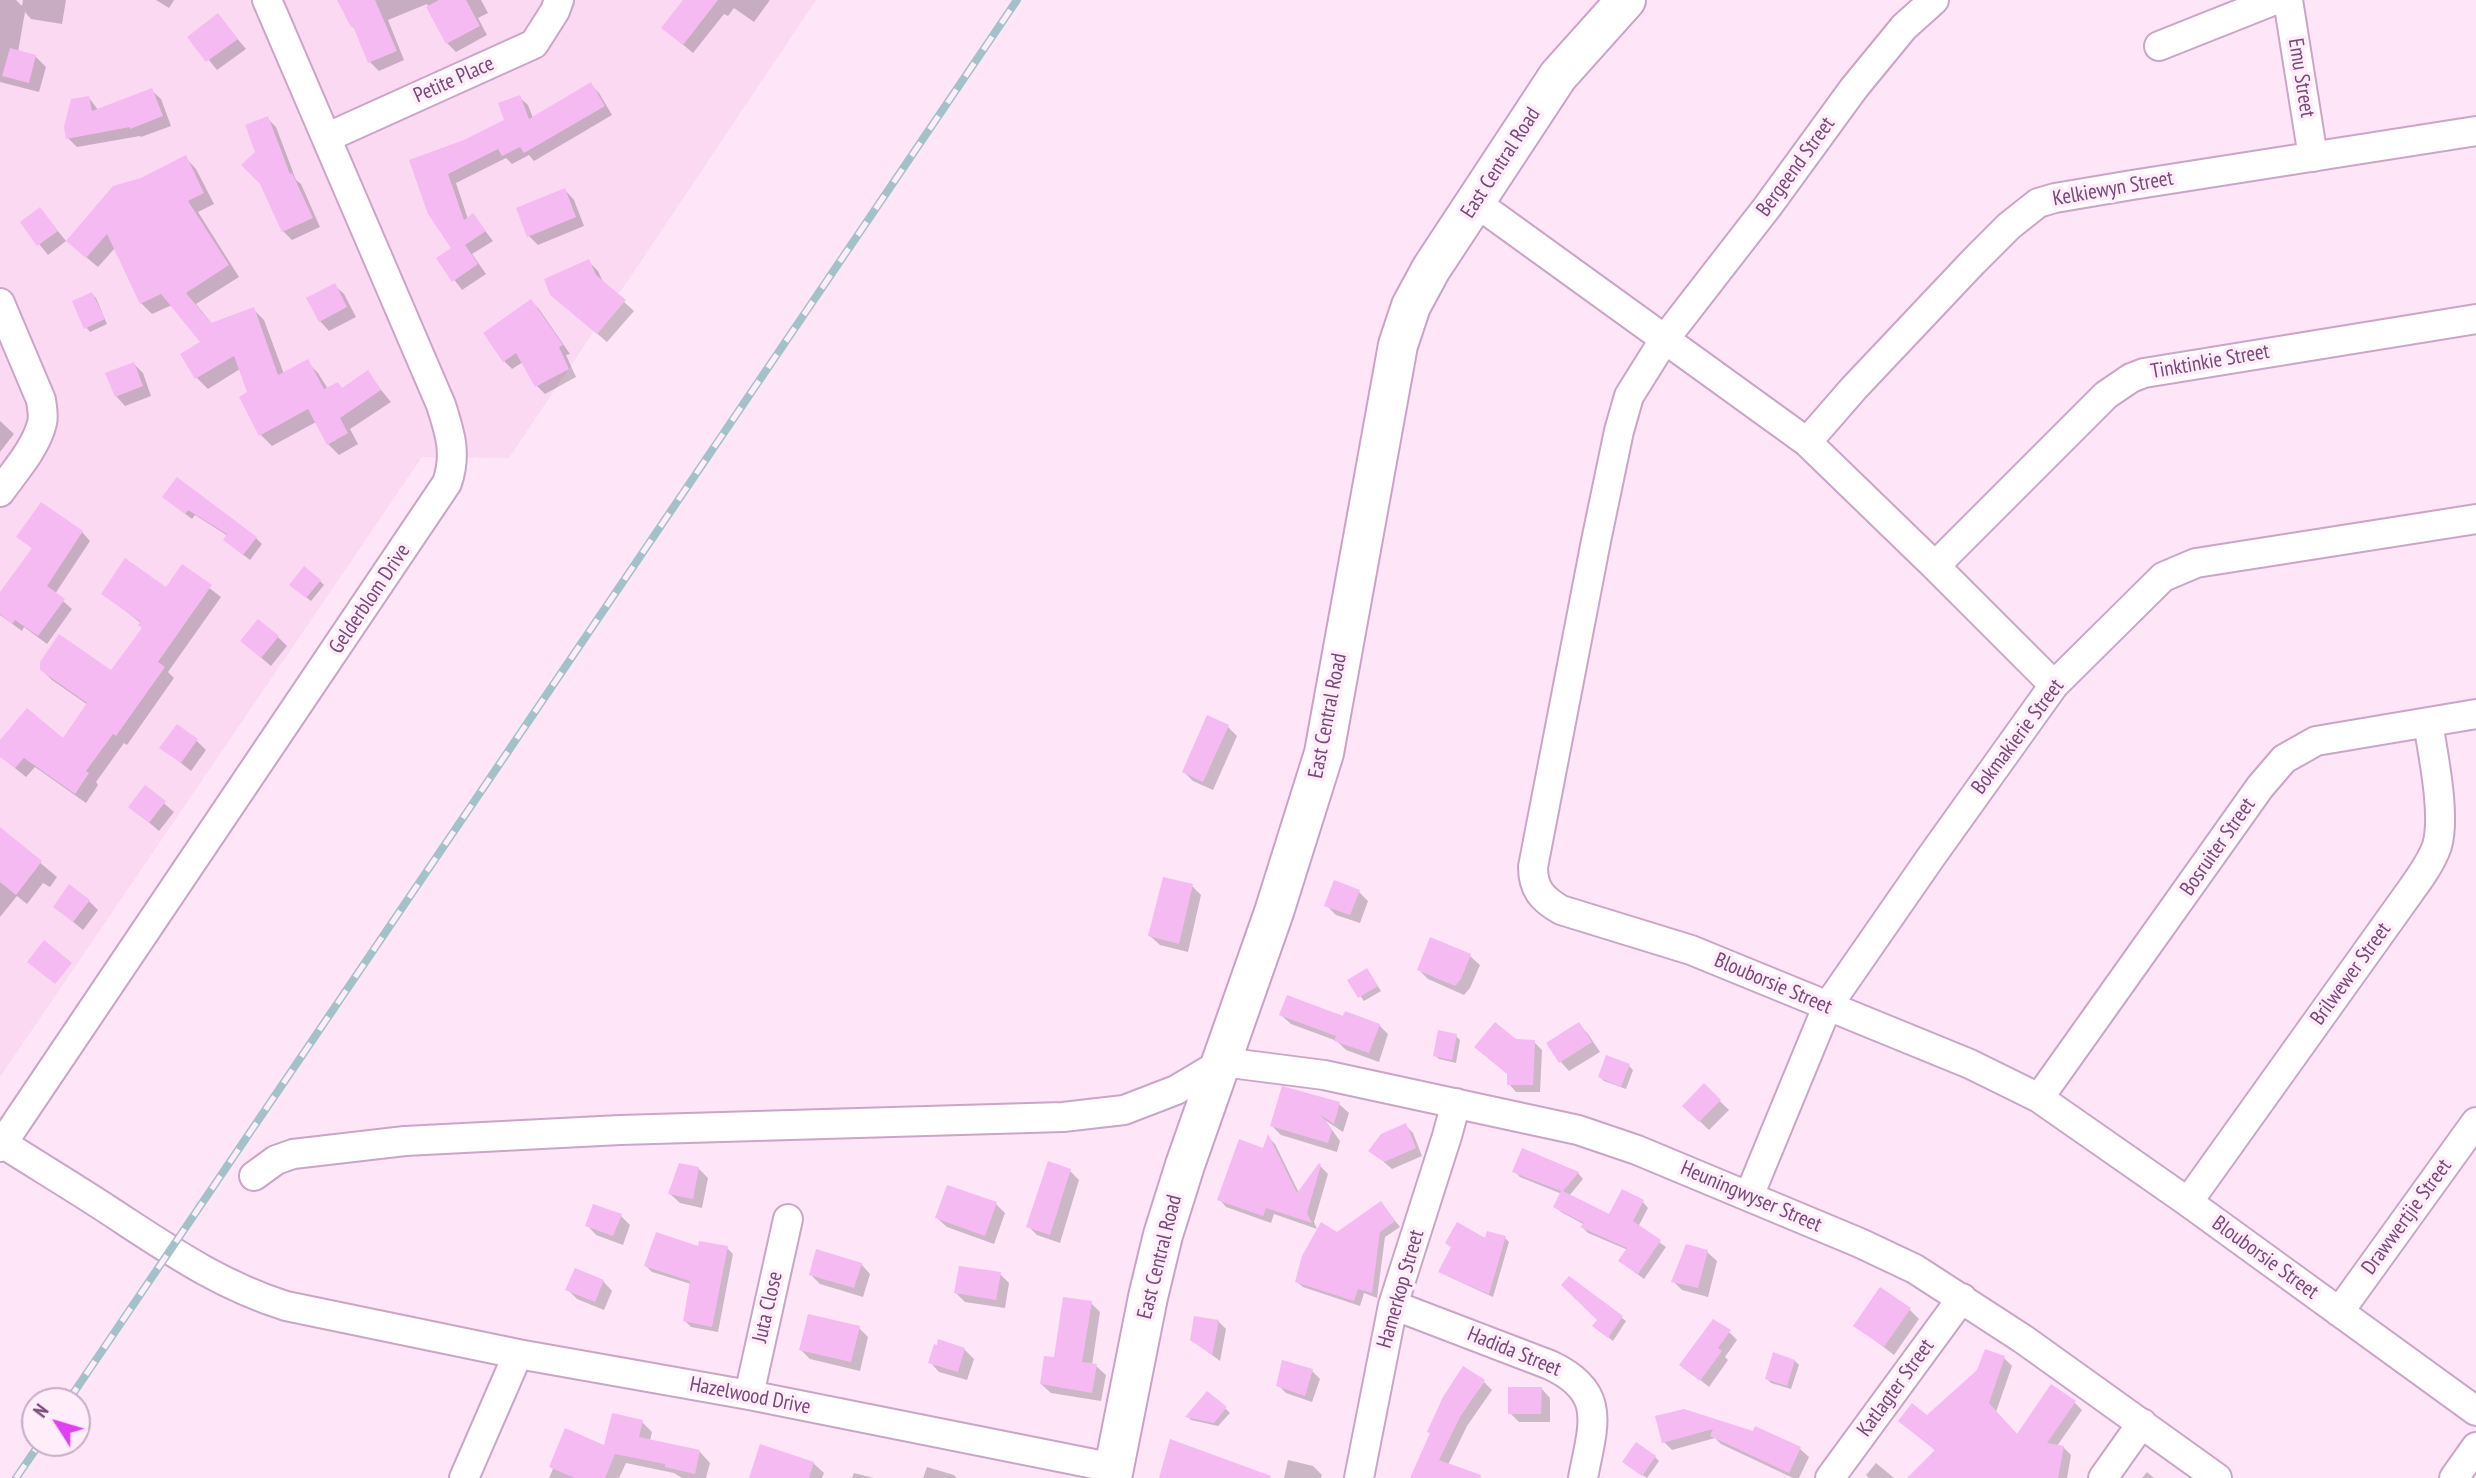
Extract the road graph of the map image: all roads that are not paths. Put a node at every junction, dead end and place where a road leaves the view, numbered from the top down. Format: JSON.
{"nodes":[{"id":1,"x":267,"y":0,"type":"edge"},
{"id":2,"x":559,"y":0,"type":"edge"},
{"id":3,"x":1626,"y":0,"type":"edge"},
{"id":4,"x":1934,"y":0,"type":"edge"},
{"id":5,"x":2275,"y":0,"type":"edge"},
{"id":6,"x":2288,"y":0,"type":"edge"},
{"id":7,"x":2159,"y":46,"type":"dead end"},
{"id":8,"x":2476,"y":131,"type":"edge"},
{"id":9,"x":328,"y":137,"type":"junction"},
{"id":10,"x":2313,"y":157,"type":"junction"},
{"id":11,"x":1475,"y":202,"type":"junction"},
{"id":12,"x":0,"y":303,"type":"edge"},
{"id":13,"x":2476,"y":319,"type":"edge"},
{"id":14,"x":1664,"y":340,"type":"junction"},
{"id":15,"x":1807,"y":442,"type":"junction"},
{"id":16,"x":0,"y":492,"type":"edge"},
{"id":17,"x":2476,"y":519,"type":"edge"},
{"id":18,"x":1936,"y":566,"type":"junction"},
{"id":19,"x":2054,"y":685,"type":"junction"},
{"id":20,"x":2476,"y":715,"type":"edge"},
{"id":21,"x":2428,"y":722,"type":"junction"},
{"id":22,"x":1827,"y":1007,"type":"junction"},
{"id":23,"x":1223,"y":1062,"type":"junction"},
{"id":24,"x":2039,"y":1098,"type":"junction"},
{"id":25,"x":1456,"y":1103,"type":"junction"},
{"id":26,"x":2476,"y":1122,"type":"edge"},
{"id":27,"x":1,"y":1145,"type":"edge"},
{"id":28,"x":254,"y":1176,"type":"dead end"},
{"id":29,"x":1749,"y":1196,"type":"junction"},
{"id":30,"x":2188,"y":1202,"type":"junction"},
{"id":31,"x":788,"y":1219,"type":"dead end"},
{"id":32,"x":1962,"y":1298,"type":"junction"},
{"id":33,"x":1393,"y":1305,"type":"junction"},
{"id":34,"x":2339,"y":1312,"type":"junction"},
{"id":35,"x":518,"y":1354,"type":"junction"},
{"id":36,"x":749,"y":1395,"type":"junction"},
{"id":37,"x":2476,"y":1411,"type":"edge"},
{"id":38,"x":2142,"y":1423,"type":"junction"},
{"id":39,"x":2476,"y":1447,"type":"edge"},
{"id":40,"x":1113,"y":1473,"type":"edge"},
{"id":41,"x":464,"y":1478,"type":"edge"},
{"id":42,"x":1359,"y":1478,"type":"edge"},
{"id":43,"x":1583,"y":1478,"type":"edge"},
{"id":44,"x":1830,"y":1478,"type":"edge"},
{"id":45,"x":2103,"y":1478,"type":"edge"},
{"id":46,"x":2217,"y":1478,"type":"edge"},
{"id":47,"x":2454,"y":1478,"type":"edge"}],
"edges":[{"from":1,"to":9,"type":"street","name":"Gelderblom Drive"},
{"from":2,"to":9,"type":"street","name":"Petite Place"},
{"from":3,"to":11,"type":"street","name":"East Central Road"},
{"from":4,"to":14,"type":"street","name":"Bergeend Street"},
{"from":5,"to":7,"type":"street"},
{"from":6,"to":10,"type":"street","name":"Emu Street"},
{"from":8,"to":10,"type":"street","name":"Kelkiewyn Street"},
{"from":9,"to":27,"type":"street","name":"Gelderblom Drive"},
{"from":10,"to":15,"type":"street","name":"Kelkiewyn Street"},
{"from":11,"to":14,"type":"street"},
{"from":11,"to":23,"type":"street","name":"East Central Road"},
{"from":12,"to":16,"type":"street"},
{"from":13,"to":18,"type":"street","name":"Tinktinkie Street"},
{"from":14,"to":15,"type":"street"},
{"from":14,"to":22,"type":"street","name":"Blouborsie Street"},
{"from":15,"to":18,"type":"street"},
{"from":17,"to":19,"type":"street","name":"Bokmakierie Street"},
{"from":18,"to":19,"type":"street"},
{"from":19,"to":22,"type":"street","name":"Bokmakierie Street"},
{"from":20,"to":21,"type":"street","name":"Bosruiter Street"},
{"from":21,"to":24,"type":"street","name":"Bosruiter Street"},
{"from":21,"to":30,"type":"street","name":"Brilwewer Street"},
{"from":22,"to":24,"type":"street","name":"Blouborsie Street"},
{"from":22,"to":29,"type":"street","name":"Bokmakierie Street"},
{"from":23,"to":25,"type":"street","name":"Heuningwyser Street"},
{"from":23,"to":28,"type":"street"},
{"from":23,"to":40,"type":"street","name":"East Central Road"},
{"from":24,"to":30,"type":"street","name":"Blouborsie Street"},
{"from":25,"to":29,"type":"street","name":"Heuningwyser Street"},
{"from":25,"to":33,"type":"street","name":"Hamerkop Street"},
{"from":26,"to":34,"type":"street","name":"Drawwertjie Street"},
{"from":27,"to":35,"type":"street","name":"Hazelwood Drive"},
{"from":29,"to":32,"type":"street","name":"Heuningwyser Street"},
{"from":30,"to":34,"type":"street","name":"Blouborsie Street"},
{"from":31,"to":36,"type":"street","name":"Juta Close"},
{"from":32,"to":38,"type":"street","name":"Heuningwyser Street"},
{"from":32,"to":44,"type":"street","name":"Katlagter Street"},
{"from":33,"to":42,"type":"street","name":"Hamerkop Street"},
{"from":33,"to":43,"type":"street","name":"Hadida Street"},
{"from":34,"to":37,"type":"street","name":"Blouborsie Street"},
{"from":35,"to":36,"type":"street","name":"Hazelwood Drive"},
{"from":35,"to":41,"type":"street"},
{"from":36,"to":40,"type":"street","name":"Hazelwood Drive"},
{"from":38,"to":45,"type":"street"},
{"from":38,"to":46,"type":"street","name":"Heuningwyser Street"},
{"from":39,"to":47,"type":"street"}]}
